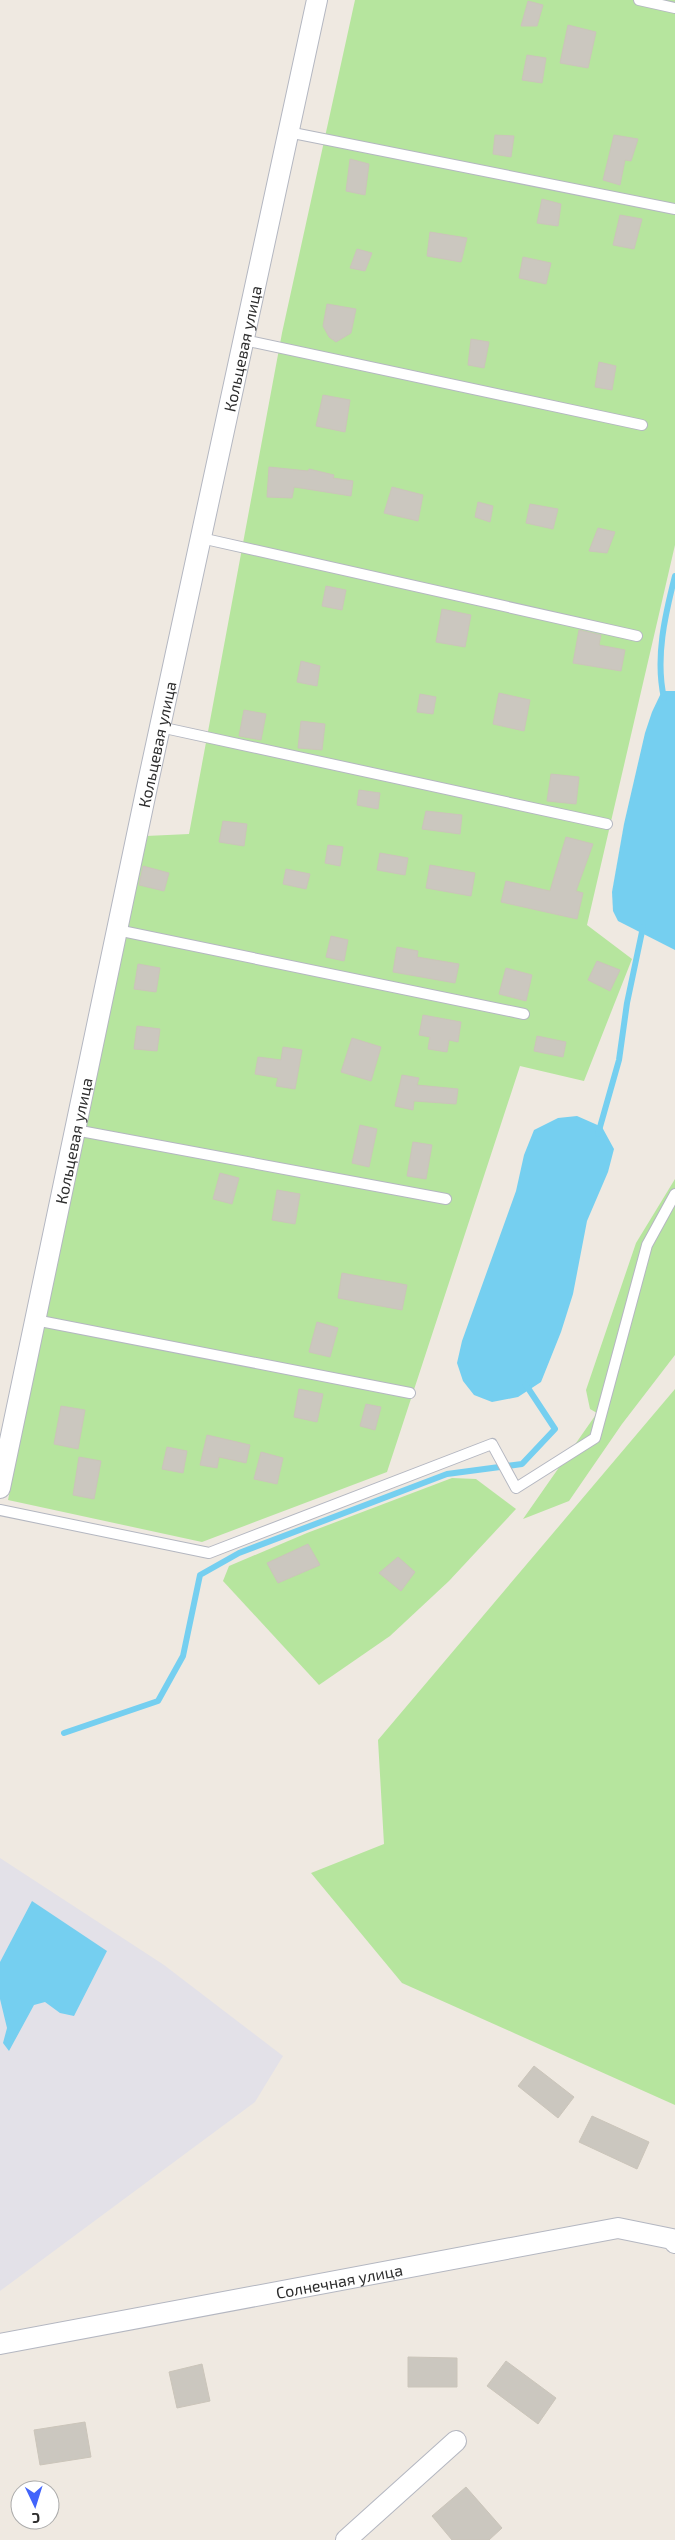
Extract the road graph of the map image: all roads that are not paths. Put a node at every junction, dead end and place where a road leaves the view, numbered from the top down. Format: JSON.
{"nodes":[{"id":1,"x":317,"y":0,"type":"edge"},
{"id":2,"x":639,"y":0,"type":"edge"},
{"id":3,"x":675,"y":8,"type":"edge"},
{"id":4,"x":288,"y":132,"type":"junction"},
{"id":5,"x":675,"y":209,"type":"edge"},
{"id":6,"x":244,"y":340,"type":"junction"},
{"id":7,"x":642,"y":425,"type":"dead end"},
{"id":8,"x":201,"y":538,"type":"junction"},
{"id":9,"x":638,"y":636,"type":"dead end"},
{"id":10,"x":160,"y":728,"type":"junction"},
{"id":11,"x":607,"y":824,"type":"dead end"},
{"id":12,"x":117,"y":930,"type":"junction"},
{"id":13,"x":524,"y":1014,"type":"dead end"},
{"id":14,"x":75,"y":1130,"type":"junction"},
{"id":15,"x":675,"y":1194,"type":"edge"},
{"id":16,"x":446,"y":1200,"type":"dead end"},
{"id":17,"x":35,"y":1320,"type":"junction"},
{"id":18,"x":410,"y":1393,"type":"dead end"},
{"id":19,"x":0,"y":1488,"type":"edge"},
{"id":20,"x":0,"y":1510,"type":"edge"},
{"id":21,"x":675,"y":2243,"type":"edge"},
{"id":22,"x":0,"y":2344,"type":"edge"},
{"id":23,"x":456,"y":2441,"type":"dead end"},
{"id":24,"x":346,"y":2540,"type":"edge"}],
"edges":[{"from":1,"to":4,"type":"street","name":"Кольцевая улица"},
{"from":2,"to":3,"type":"lane"},
{"from":4,"to":5,"type":"lane"},
{"from":4,"to":6,"type":"street","name":"Кольцевая улица"},
{"from":6,"to":7,"type":"lane"},
{"from":6,"to":8,"type":"street","name":"Кольцевая улица"},
{"from":8,"to":9,"type":"lane"},
{"from":8,"to":10,"type":"street","name":"Кольцевая улица"},
{"from":10,"to":11,"type":"lane"},
{"from":10,"to":12,"type":"street","name":"Кольцевая улица"},
{"from":12,"to":13,"type":"lane"},
{"from":12,"to":14,"type":"street","name":"Кольцевая улица"},
{"from":14,"to":16,"type":"lane"},
{"from":14,"to":17,"type":"street","name":"Кольцевая улица"},
{"from":15,"to":20,"type":"lane"},
{"from":17,"to":18,"type":"lane"},
{"from":17,"to":19,"type":"street","name":"Кольцевая улица"},
{"from":21,"to":22,"type":"street","name":"Солнечная улица"},
{"from":23,"to":24,"type":"street"}]}
